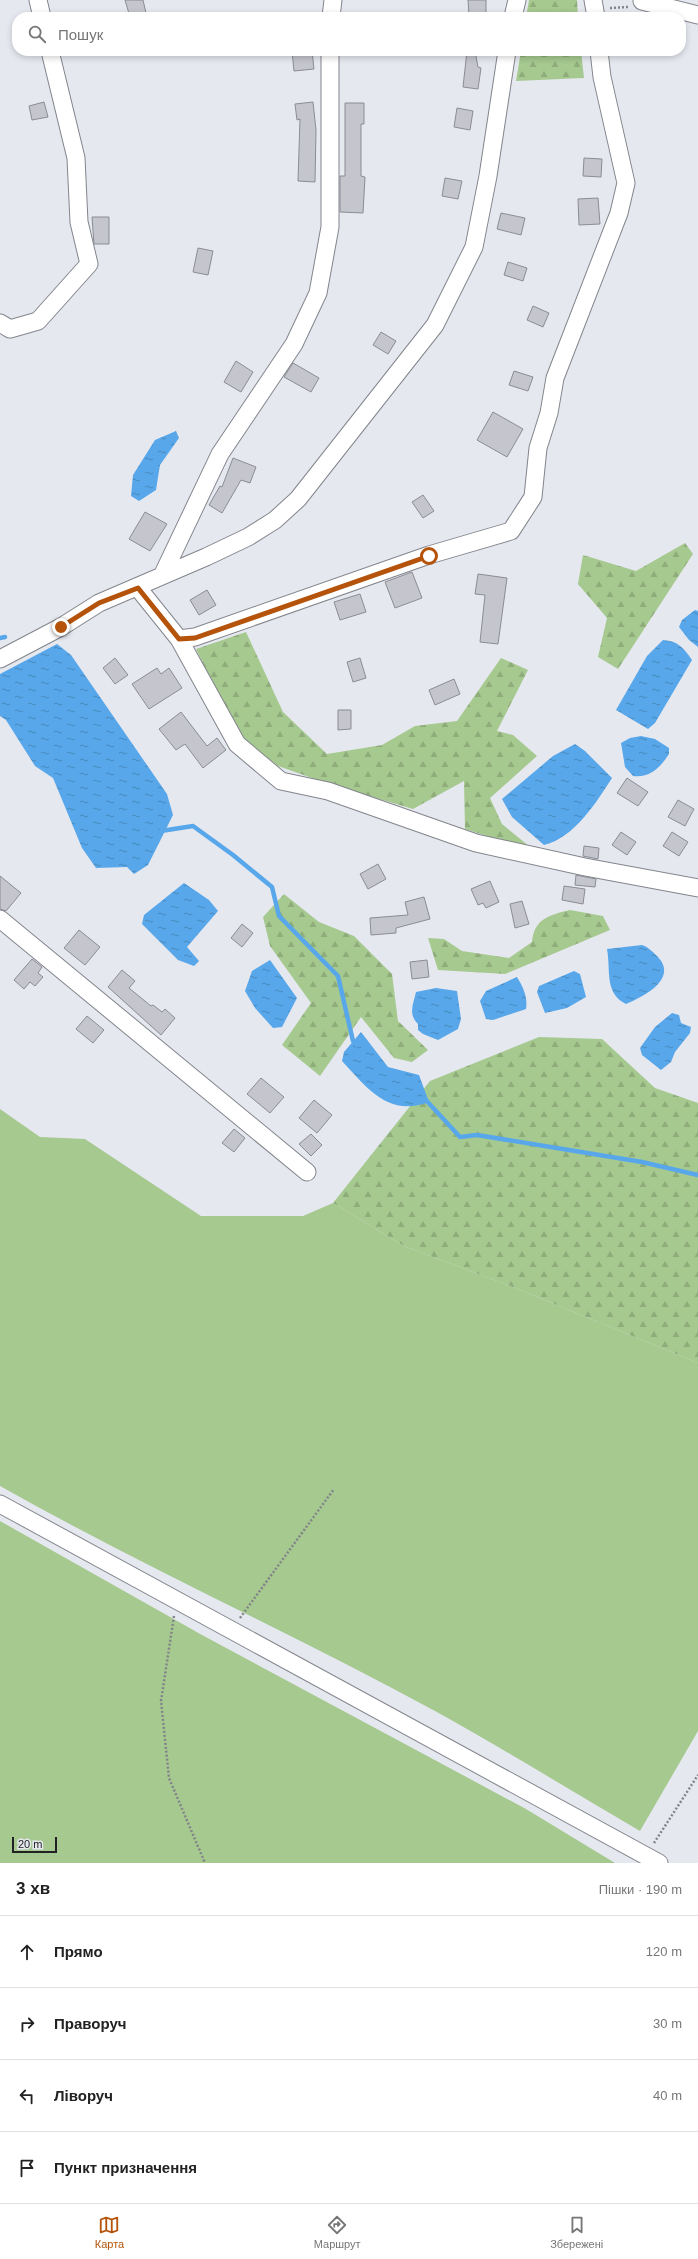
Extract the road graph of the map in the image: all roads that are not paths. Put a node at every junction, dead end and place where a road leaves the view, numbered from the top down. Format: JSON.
{"nodes":[{"id":1,"x":38,"y":0,"type":"edge"},
{"id":2,"x":333,"y":0,"type":"edge"},
{"id":3,"x":517,"y":0,"type":"edge"},
{"id":4,"x":642,"y":1,"type":"road end"},
{"id":5,"x":41,"y":12,"type":"edge"},
{"id":6,"x":332,"y":12,"type":"edge"},
{"id":7,"x":514,"y":12,"type":"edge"},
{"id":8,"x":698,"y":15,"type":"edge"},
{"id":9,"x":51,"y":56,"type":"edge"},
{"id":10,"x":330,"y":56,"type":"edge"},
{"id":11,"x":506,"y":56,"type":"edge"},
{"id":12,"x":600,"y":56,"type":"edge"},
{"id":13,"x":0,"y":323,"type":"edge"},
{"id":14,"x":162,"y":576,"type":"junction"},
{"id":15,"x":138,"y":588,"type":"junction"},
{"id":16,"x":179,"y":639,"type":"junction"},
{"id":17,"x":0,"y":659,"type":"edge"},
{"id":18,"x":698,"y":888,"type":"edge"},
{"id":19,"x":0,"y":919,"type":"edge"},
{"id":20,"x":306,"y":1172,"type":"dead end"},
{"id":21,"x":0,"y":1504,"type":"edge"},
{"id":22,"x":653,"y":1859,"type":"edge"}],
"edges":[{"from":1,"to":5,"type":"street"},
{"from":2,"to":6,"type":"street"},
{"from":3,"to":7,"type":"street"},
{"from":4,"to":8,"type":"street"},
{"from":9,"to":13,"type":"street"},
{"from":10,"to":14,"type":"street"},
{"from":11,"to":14,"type":"street"},
{"from":12,"to":16,"type":"street"},
{"from":14,"to":15,"type":"street"},
{"from":15,"to":16,"type":"street"},
{"from":15,"to":17,"type":"street"},
{"from":16,"to":18,"type":"street"},
{"from":19,"to":20,"type":"street"},
{"from":21,"to":22,"type":"street"}]}
